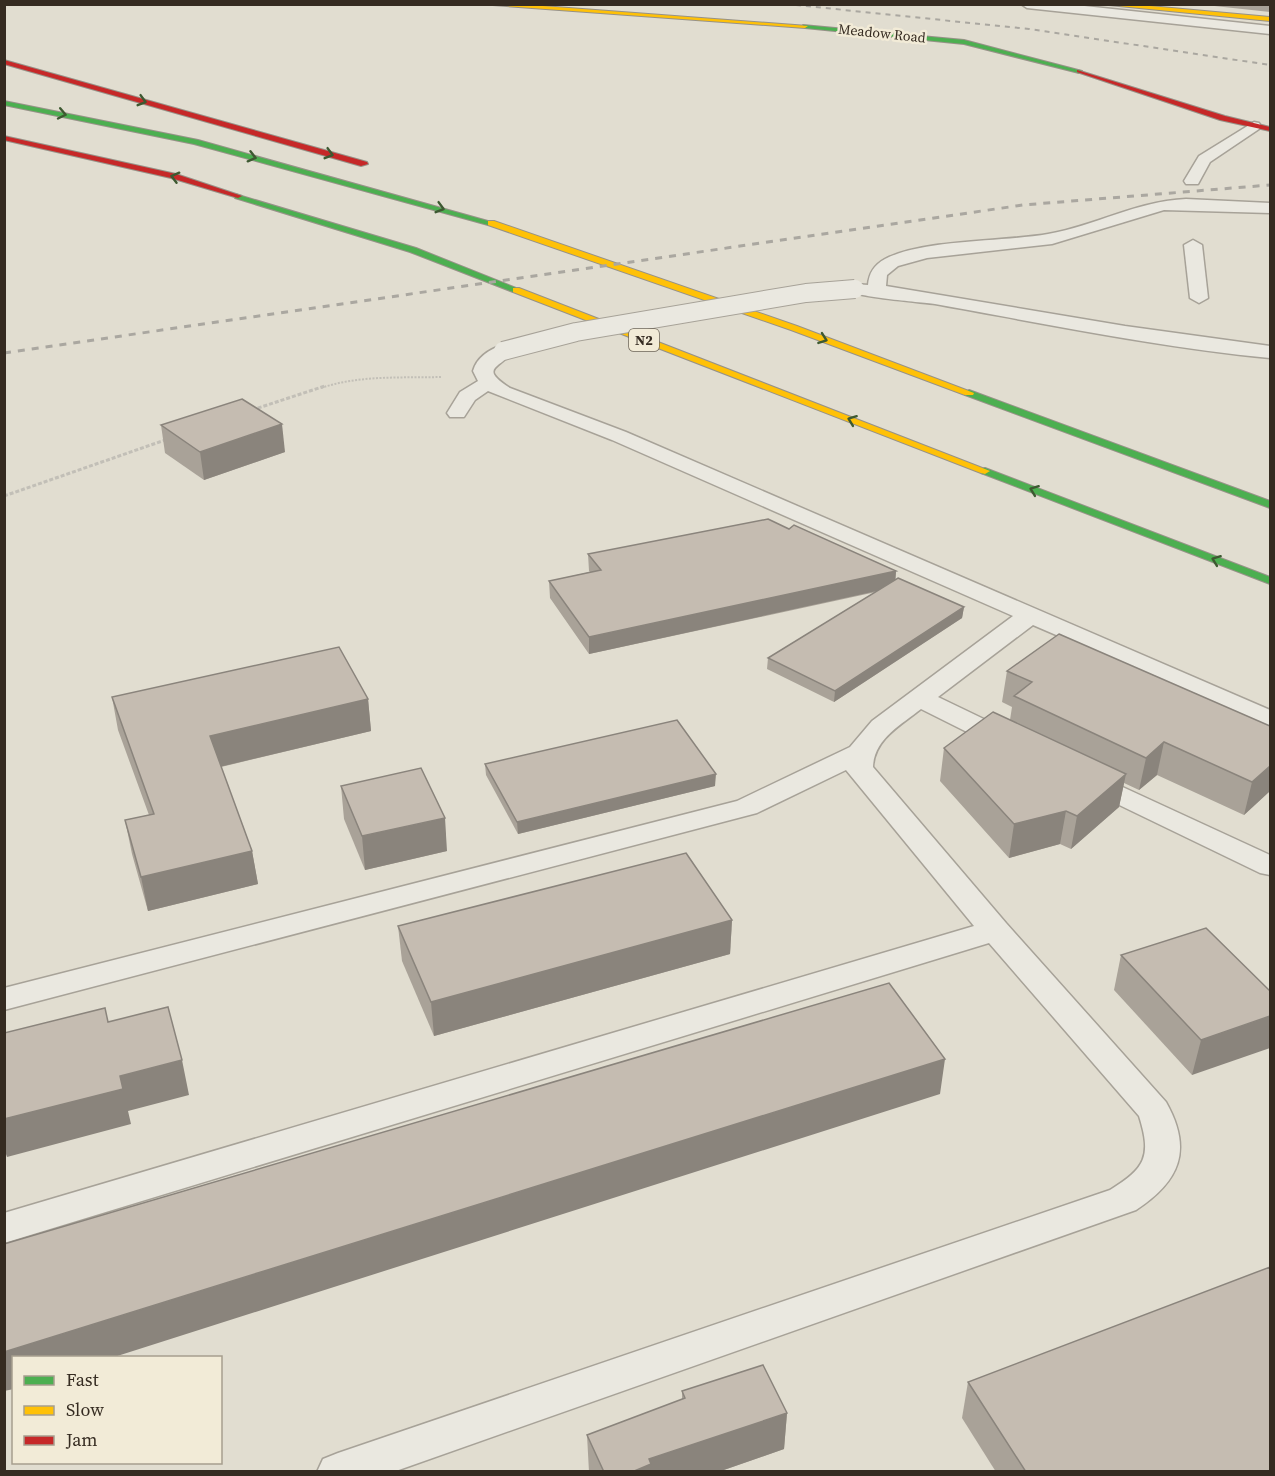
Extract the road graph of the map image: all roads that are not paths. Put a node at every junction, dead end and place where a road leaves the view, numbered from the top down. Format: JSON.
{"nodes":[{"id":1,"x":482,"y":4,"type":"edge"},
{"id":2,"x":1027,"y":4,"type":"edge"},
{"id":3,"x":1102,"y":4,"type":"edge"},
{"id":4,"x":1270,"y":19,"type":"edge"},
{"id":5,"x":1270,"y":30,"type":"edge"},
{"id":6,"x":4,"y":62,"type":"edge"},
{"id":7,"x":4,"y":103,"type":"edge"},
{"id":8,"x":1254,"y":126,"type":"junction"},
{"id":9,"x":1270,"y":129,"type":"edge"},
{"id":10,"x":4,"y":138,"type":"edge"},
{"id":11,"x":24,"y":157,"type":"dead end"},
{"id":12,"x":379,"y":169,"type":"dead end"},
{"id":13,"x":1192,"y":181,"type":"dead end"},
{"id":14,"x":489,"y":208,"type":"dead end"},
{"id":15,"x":1270,"y":208,"type":"edge"},
{"id":16,"x":1193,"y":245,"type":"dead end"},
{"id":17,"x":877,"y":290,"type":"junction"},
{"id":18,"x":1199,"y":298,"type":"dead end"},
{"id":19,"x":1204,"y":322,"type":"dead end"},
{"id":20,"x":794,"y":328,"type":"junction"},
{"id":21,"x":1200,"y":342,"type":"junction"},
{"id":22,"x":1270,"y":352,"type":"edge"},
{"id":23,"x":689,"y":358,"type":"junction"},
{"id":24,"x":486,"y":380,"type":"junction"},
{"id":25,"x":457,"y":413,"type":"dead end"},
{"id":26,"x":1270,"y":505,"type":"edge"},
{"id":27,"x":1270,"y":581,"type":"edge"},
{"id":28,"x":1031,"y":615,"type":"junction"},
{"id":29,"x":919,"y":699,"type":"junction"},
{"id":30,"x":1270,"y":719,"type":"edge"},
{"id":31,"x":1025,"y":749,"type":"edge"},
{"id":32,"x":859,"y":753,"type":"junction"},
{"id":33,"x":1068,"y":770,"type":"edge"},
{"id":34,"x":1270,"y":866,"type":"edge"},
{"id":35,"x":995,"y":930,"type":"junction"},
{"id":36,"x":4,"y":999,"type":"edge"},
{"id":37,"x":4,"y":1228,"type":"edge"},
{"id":38,"x":338,"y":1472,"type":"edge"}],
"edges":[{"from":1,"to":8,"type":"main road","name":"Meadow Road"},
{"from":2,"to":5,"type":"lane"},
{"from":3,"to":4,"type":"main road"},
{"from":6,"to":12,"type":"main road","one_way":true},
{"from":7,"to":20,"type":"main road","one_way":true},
{"from":8,"to":9,"type":"main road","name":"Meadow Road"},
{"from":8,"to":13,"type":"lane"},
{"from":23,"to":10,"type":"main road","number":"N2","one_way":true},
{"from":11,"to":23,"type":"main road"},
{"from":14,"to":20,"type":"main road"},
{"from":15,"to":17,"type":"lane"},
{"from":16,"to":18,"type":"lane"},
{"from":17,"to":21,"type":"lane"},
{"from":17,"to":24,"type":"lane","bridge":true},
{"from":19,"to":21,"type":"lane"},
{"from":20,"to":26,"type":"main road","one_way":true},
{"from":21,"to":22,"type":"lane"},
{"from":27,"to":23,"type":"main road","number":"N2","one_way":true},
{"from":24,"to":25,"type":"lane"},
{"from":24,"to":28,"type":"lane"},
{"from":28,"to":29,"type":"lane"},
{"from":28,"to":30,"type":"lane"},
{"from":29,"to":31,"type":"lane"},
{"from":29,"to":32,"type":"lane"},
{"from":32,"to":35,"type":"lane"},
{"from":32,"to":36,"type":"lane"},
{"from":33,"to":34,"type":"lane"},
{"from":35,"to":37,"type":"lane"},
{"from":35,"to":38,"type":"lane"}]}
